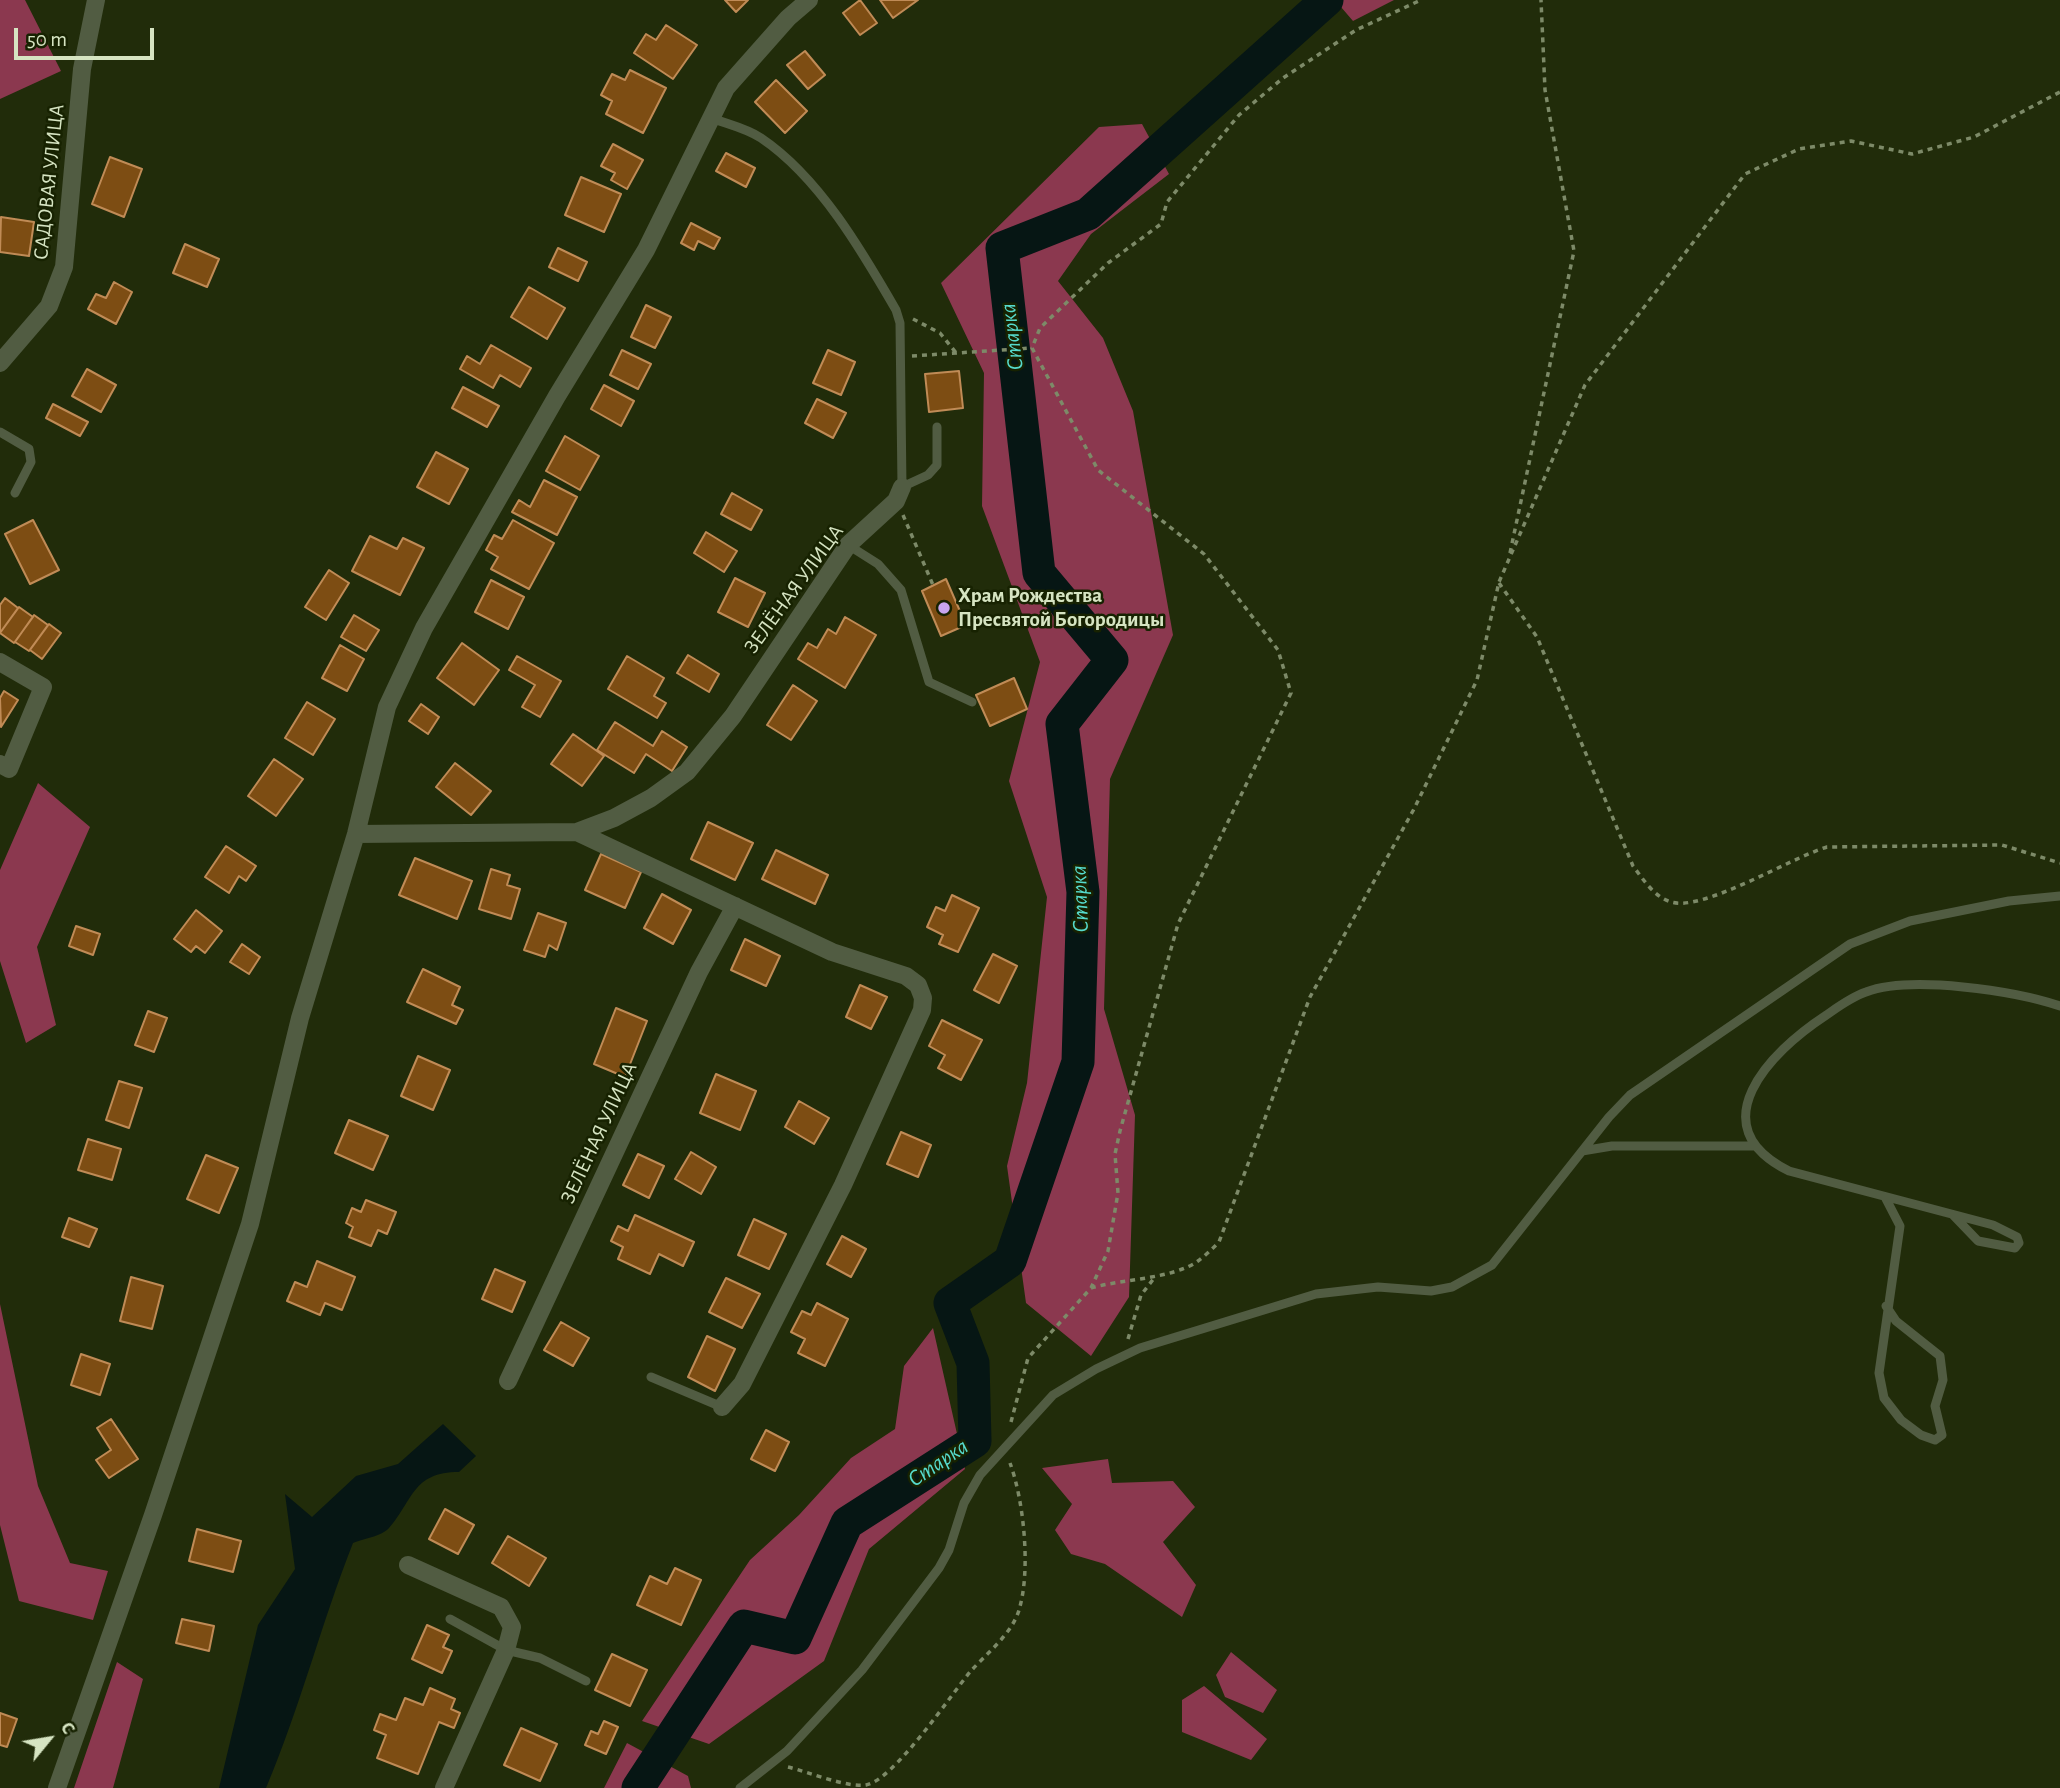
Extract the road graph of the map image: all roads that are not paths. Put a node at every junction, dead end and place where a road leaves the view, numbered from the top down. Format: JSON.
{"nodes":[{"id":1,"x":96,"y":0,"type":"edge"},
{"id":2,"x":809,"y":0,"type":"edge"},
{"id":3,"x":709,"y":118,"type":"junction"},
{"id":4,"x":0,"y":363,"type":"edge"},
{"id":5,"x":937,"y":427,"type":"dead end"},
{"id":6,"x":0,"y":432,"type":"edge"},
{"id":7,"x":15,"y":494,"type":"dead end"},
{"id":8,"x":899,"y":494,"type":"junction"},
{"id":9,"x":848,"y":545,"type":"junction"},
{"id":10,"x":0,"y":662,"type":"edge"},
{"id":11,"x":972,"y":702,"type":"dead end"},
{"id":12,"x":0,"y":764,"type":"edge"},
{"id":13,"x":578,"y":832,"type":"junction"},
{"id":14,"x":356,"y":834,"type":"junction"},
{"id":15,"x":2060,"y":896,"type":"edge"},
{"id":16,"x":735,"y":906,"type":"junction"},
{"id":17,"x":2060,"y":1006,"type":"edge"},
{"id":18,"x":1754,"y":1146,"type":"junction"},
{"id":19,"x":1582,"y":1151,"type":"junction"},
{"id":20,"x":1885,"y":1197,"type":"junction"},
{"id":21,"x":1953,"y":1215,"type":"junction"},
{"id":22,"x":1886,"y":1306,"type":"junction"},
{"id":23,"x":651,"y":1377,"type":"dead end"},
{"id":24,"x":508,"y":1381,"type":"dead end"},
{"id":25,"x":722,"y":1408,"type":"joint"},
{"id":26,"x":408,"y":1565,"type":"dead end"},
{"id":27,"x":450,"y":1619,"type":"dead end"},
{"id":28,"x":506,"y":1650,"type":"junction"},
{"id":29,"x":586,"y":1681,"type":"dead end"},
{"id":30,"x":57,"y":1788,"type":"edge"},
{"id":31,"x":444,"y":1788,"type":"edge"},
{"id":32,"x":740,"y":1788,"type":"edge"}],
"edges":[{"from":1,"to":4,"type":"street","name":"САДОВАЯ УЛИЦА"},
{"from":2,"to":3,"type":"street"},
{"from":3,"to":8,"type":"lane"},
{"from":3,"to":14,"type":"street"},
{"from":5,"to":8,"type":"lane"},
{"from":6,"to":7,"type":"lane"},
{"from":8,"to":9,"type":"street","name":"ЗЕЛЁНАЯ УЛИЦА"},
{"from":9,"to":11,"type":"lane"},
{"from":9,"to":13,"type":"street","name":"ЗЕЛЁНАЯ УЛИЦА"},
{"from":10,"to":12,"type":"street"},
{"from":13,"to":14,"type":"street","name":"ЗЕЛЁНАЯ УЛИЦА"},
{"from":13,"to":16,"type":"street"},
{"from":14,"to":30,"type":"street"},
{"from":15,"to":19,"type":"lane"},
{"from":16,"to":24,"type":"street","name":"ЗЕЛЁНАЯ УЛИЦА"},
{"from":16,"to":25,"type":"street"},
{"from":17,"to":18,"type":"lane"},
{"from":18,"to":19,"type":"lane"},
{"from":18,"to":20,"type":"lane"},
{"from":19,"to":32,"type":"lane"},
{"from":20,"to":21,"type":"lane"},
{"from":20,"to":22,"type":"lane"},
{"from":21,"to":21,"type":"lane"},
{"from":22,"to":22,"type":"lane"},
{"from":23,"to":25,"type":"lane"},
{"from":26,"to":28,"type":"street"},
{"from":27,"to":28,"type":"lane"},
{"from":28,"to":29,"type":"lane"},
{"from":28,"to":31,"type":"street"}]}
